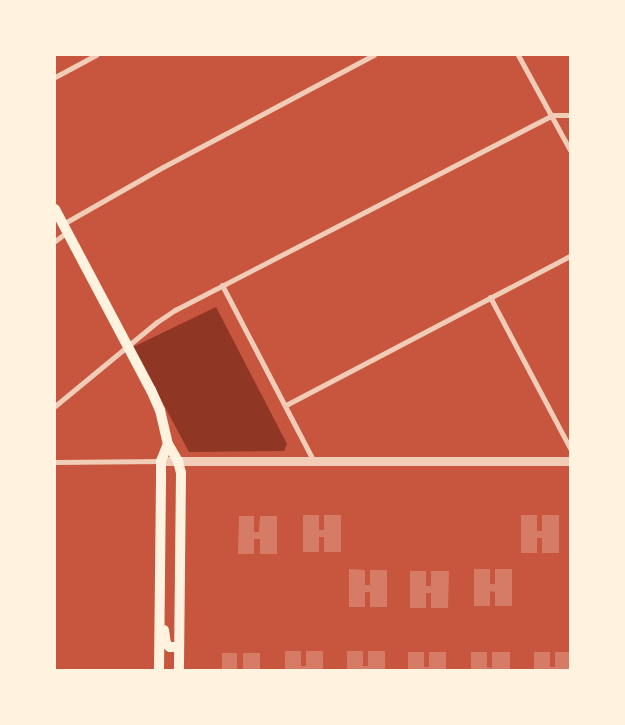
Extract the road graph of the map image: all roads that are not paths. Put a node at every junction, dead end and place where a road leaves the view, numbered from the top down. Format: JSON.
{"nodes":[{"id":1,"x":96,"y":55,"type":"edge"},
{"id":2,"x":374,"y":55,"type":"edge"},
{"id":3,"x":518,"y":55,"type":"edge"},
{"id":4,"x":55,"y":77,"type":"edge"},
{"id":5,"x":552,"y":115,"type":"junction"},
{"id":6,"x":570,"y":115,"type":"edge"},
{"id":7,"x":570,"y":150,"type":"edge"},
{"id":8,"x":55,"y":209,"type":"edge"},
{"id":9,"x":65,"y":228,"type":"junction"},
{"id":10,"x":55,"y":241,"type":"edge"},
{"id":11,"x":570,"y":256,"type":"edge"},
{"id":12,"x":222,"y":285,"type":"junction"},
{"id":13,"x":490,"y":297,"type":"junction"},
{"id":14,"x":129,"y":346,"type":"junction"},
{"id":15,"x":286,"y":405,"type":"junction"},
{"id":16,"x":55,"y":406,"type":"edge"},
{"id":17,"x":168,"y":444,"type":"junction"},
{"id":18,"x":570,"y":448,"type":"edge"},
{"id":19,"x":314,"y":460,"type":"junction"},
{"id":20,"x":162,"y":461,"type":"junction"},
{"id":21,"x":178,"y":461,"type":"junction"},
{"id":22,"x":55,"y":462,"type":"edge"},
{"id":23,"x":570,"y":462,"type":"edge"},
{"id":24,"x":159,"y":618,"type":"junction"},
{"id":25,"x":179,"y":647,"type":"junction"},
{"id":26,"x":159,"y":670,"type":"edge"},
{"id":27,"x":179,"y":670,"type":"edge"}],
"edges":[{"from":1,"to":4,"type":"street"},
{"from":2,"to":9,"type":"street"},
{"from":3,"to":5,"type":"street"},
{"from":5,"to":6,"type":"street"},
{"from":5,"to":7,"type":"street"},
{"from":5,"to":12,"type":"street"},
{"from":8,"to":9,"type":"main road"},
{"from":9,"to":10,"type":"street"},
{"from":9,"to":14,"type":"main road"},
{"from":11,"to":13,"type":"street"},
{"from":12,"to":14,"type":"street"},
{"from":12,"to":15,"type":"street"},
{"from":13,"to":15,"type":"street"},
{"from":13,"to":18,"type":"street"},
{"from":14,"to":16,"type":"street"},
{"from":14,"to":17,"type":"main road"},
{"from":15,"to":19,"type":"street"},
{"from":17,"to":20,"type":"main road"},
{"from":17,"to":21,"type":"main road"},
{"from":19,"to":21,"type":"street"},
{"from":19,"to":23,"type":"street"},
{"from":20,"to":21,"type":"street"},
{"from":20,"to":22,"type":"street"},
{"from":20,"to":24,"type":"main road"},
{"from":21,"to":25,"type":"main road"},
{"from":24,"to":25,"type":"main road"},
{"from":24,"to":26,"type":"main road"},
{"from":25,"to":27,"type":"main road"}]}
